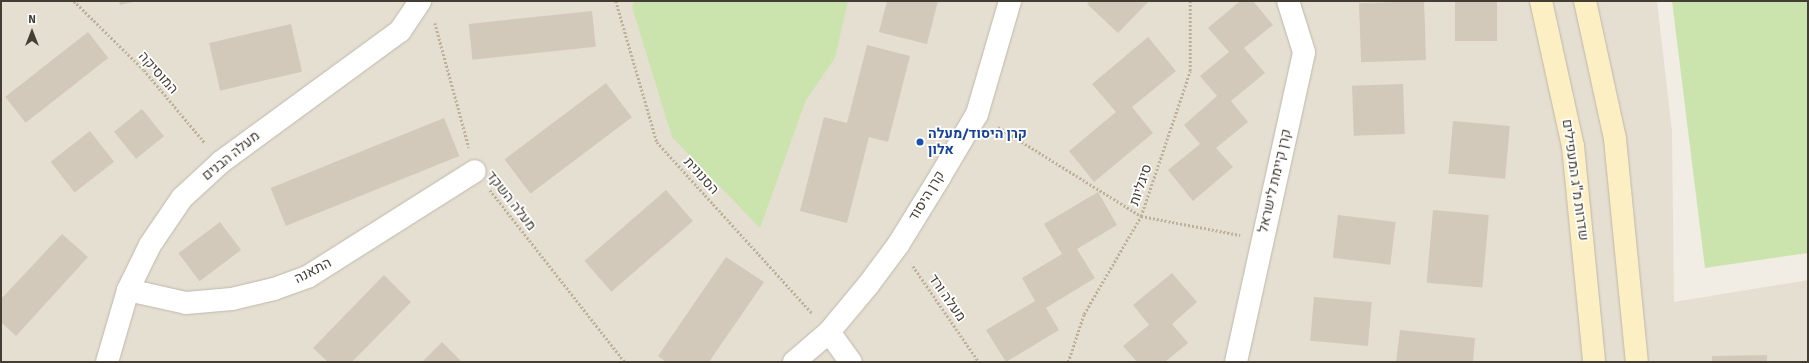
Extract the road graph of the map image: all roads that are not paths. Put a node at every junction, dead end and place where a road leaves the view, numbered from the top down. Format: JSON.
{"nodes":[{"id":1,"x":1010,"y":1,"type":"edge"},
{"id":2,"x":1288,"y":1,"type":"edge"},
{"id":3,"x":1541,"y":1,"type":"edge"},
{"id":4,"x":1586,"y":1,"type":"edge"},
{"id":5,"x":427,"y":8,"type":"edge"},
{"id":6,"x":475,"y":171,"type":"road end"},
{"id":7,"x":128,"y":290,"type":"junction"},
{"id":8,"x":829,"y":332,"type":"junction"},
{"id":9,"x":107,"y":362,"type":"edge"},
{"id":10,"x":794,"y":362,"type":"edge"},
{"id":11,"x":851,"y":362,"type":"edge"},
{"id":12,"x":1236,"y":362,"type":"edge"},
{"id":13,"x":1594,"y":362,"type":"edge"},
{"id":14,"x":1637,"y":362,"type":"edge"}],
"edges":[{"from":1,"to":8,"type":"street","name":"קרן היסוד"},
{"from":2,"to":12,"type":"street","name":"קרן קיימת לישראל"},
{"from":3,"to":13,"type":"main road","name":"שדרות מ\"ג המעפילים"},
{"from":4,"to":14,"type":"main road"},
{"from":5,"to":7,"type":"street","name":"מעלה הבנים"},
{"from":6,"to":7,"type":"street","name":"התאנה"},
{"from":7,"to":9,"type":"street","name":"מעלה הבנים"},
{"from":8,"to":10,"type":"street","name":"קרן היסוד"},
{"from":8,"to":11,"type":"street"}]}
